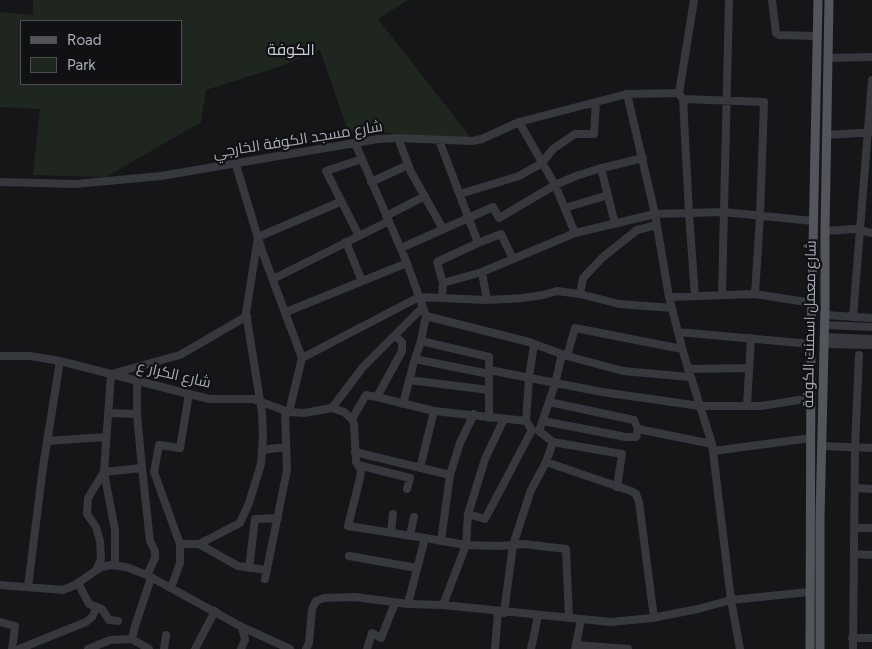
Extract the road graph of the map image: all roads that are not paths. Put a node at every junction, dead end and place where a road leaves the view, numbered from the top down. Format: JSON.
{"nodes":[{"id":1,"x":730,"y":0,"type":"edge"},
{"id":2,"x":772,"y":0,"type":"edge"},
{"id":3,"x":818,"y":0,"type":"edge"},
{"id":4,"x":829,"y":0,"type":"edge"},
{"id":5,"x":692,"y":1,"type":"edge"},
{"id":6,"x":816,"y":38,"type":"junction"},
{"id":7,"x":829,"y":40,"type":"junction"},
{"id":8,"x":816,"y":53,"type":"junction"},
{"id":9,"x":829,"y":56,"type":"junction"},
{"id":10,"x":872,"y":57,"type":"edge"},
{"id":11,"x":872,"y":80,"type":"edge"},
{"id":12,"x":627,"y":94,"type":"junction"},
{"id":13,"x":681,"y":96,"type":"junction"},
{"id":14,"x":726,"y":101,"type":"junction"},
{"id":15,"x":596,"y":102,"type":"junction"},
{"id":16,"x":519,"y":122,"type":"junction"},
{"id":17,"x":870,"y":132,"type":"edge"},
{"id":18,"x":827,"y":135,"type":"junction"},
{"id":19,"x":398,"y":138,"type":"junction"},
{"id":20,"x":440,"y":140,"type":"junction"},
{"id":21,"x":355,"y":143,"type":"junction"},
{"id":22,"x":644,"y":158,"type":"junction"},
{"id":23,"x":362,"y":159,"type":"junction"},
{"id":24,"x":542,"y":163,"type":"junction"},
{"id":25,"x":236,"y":165,"type":"junction"},
{"id":26,"x":408,"y":165,"type":"junction"},
{"id":27,"x":601,"y":168,"type":"junction"},
{"id":28,"x":0,"y":182,"type":"edge"},
{"id":29,"x":371,"y":182,"type":"junction"},
{"id":30,"x":556,"y":186,"type":"junction"},
{"id":31,"x":460,"y":194,"type":"junction"},
{"id":32,"x":608,"y":195,"type":"junction"},
{"id":33,"x":425,"y":196,"type":"junction"},
{"id":34,"x":340,"y":202,"type":"junction"},
{"id":35,"x":564,"y":208,"type":"junction"},
{"id":36,"x":723,"y":212,"type":"junction"},
{"id":37,"x":688,"y":213,"type":"junction"},
{"id":38,"x":655,"y":214,"type":"junction"},
{"id":39,"x":760,"y":216,"type":"junction"},
{"id":40,"x":388,"y":218,"type":"junction"},
{"id":41,"x":469,"y":218,"type":"junction"},
{"id":42,"x":813,"y":221,"type":"junction"},
{"id":43,"x":615,"y":224,"type":"junction"},
{"id":44,"x":657,"y":225,"type":"junction"},
{"id":45,"x":443,"y":229,"type":"junction"},
{"id":46,"x":860,"y":230,"type":"junction"},
{"id":47,"x":825,"y":231,"type":"junction"},
{"id":48,"x":575,"y":233,"type":"junction"},
{"id":49,"x":872,"y":233,"type":"edge"},
{"id":50,"x":359,"y":236,"type":"junction"},
{"id":51,"x":258,"y":237,"type":"junction"},
{"id":52,"x":346,"y":242,"type":"junction"},
{"id":53,"x":478,"y":243,"type":"junction"},
{"id":54,"x":400,"y":248,"type":"junction"},
{"id":55,"x":513,"y":259,"type":"junction"},
{"id":56,"x":407,"y":263,"type":"junction"},
{"id":57,"x":482,"y":272,"type":"junction"},
{"id":58,"x":273,"y":278,"type":"junction"},
{"id":59,"x":362,"y":281,"type":"junction"},
{"id":60,"x":443,"y":283,"type":"junction"},
{"id":61,"x":580,"y":294,"type":"junction"},
{"id":62,"x":755,"y":294,"type":"junction"},
{"id":63,"x":722,"y":295,"type":"junction"},
{"id":64,"x":695,"y":296,"type":"junction"},
{"id":65,"x":420,"y":297,"type":"junction"},
{"id":66,"x":442,"y":297,"type":"junction"},
{"id":67,"x":669,"y":297,"type":"junction"},
{"id":68,"x":487,"y":300,"type":"junction"},
{"id":69,"x":812,"y":303,"type":"junction"},
{"id":70,"x":422,"y":308,"type":"junction"},
{"id":71,"x":672,"y":308,"type":"junction"},
{"id":72,"x":286,"y":312,"type":"junction"},
{"id":73,"x":825,"y":315,"type":"junction"},
{"id":74,"x":247,"y":316,"type":"junction"},
{"id":75,"x":426,"y":316,"type":"junction"},
{"id":76,"x":853,"y":316,"type":"junction"},
{"id":77,"x":872,"y":318,"type":"edge"},
{"id":78,"x":825,"y":326,"type":"junction"},
{"id":79,"x":839,"y":326,"type":"junction"},
{"id":80,"x":872,"y":327,"type":"edge"},
{"id":81,"x":678,"y":332,"type":"junction"},
{"id":82,"x":395,"y":336,"type":"junction"},
{"id":83,"x":751,"y":338,"type":"junction"},
{"id":84,"x":840,"y":338,"type":"junction"},
{"id":85,"x":872,"y":339,"type":"edge"},
{"id":86,"x":421,"y":341,"type":"junction"},
{"id":87,"x":534,"y":344,"type":"junction"},
{"id":88,"x":824,"y":344,"type":"junction"},
{"id":89,"x":872,"y":345,"type":"edge"},
{"id":90,"x":811,"y":348,"type":"junction"},
{"id":91,"x":682,"y":350,"type":"junction"},
{"id":92,"x":565,"y":355,"type":"junction"},
{"id":93,"x":859,"y":355,"type":"dead end"},
{"id":94,"x":0,"y":356,"type":"edge"},
{"id":95,"x":302,"y":358,"type":"junction"},
{"id":96,"x":415,"y":359,"type":"junction"},
{"id":97,"x":60,"y":361,"type":"junction"},
{"id":98,"x":749,"y":368,"type":"junction"},
{"id":99,"x":489,"y":372,"type":"junction"},
{"id":100,"x":689,"y":373,"type":"junction"},
{"id":101,"x":111,"y":374,"type":"junction"},
{"id":102,"x":811,"y":374,"type":"junction"},
{"id":103,"x":824,"y":375,"type":"junction"},
{"id":104,"x":529,"y":378,"type":"junction"},
{"id":105,"x":409,"y":380,"type":"junction"},
{"id":106,"x":137,"y":382,"type":"junction"},
{"id":107,"x":555,"y":384,"type":"junction"},
{"id":108,"x":489,"y":390,"type":"junction"},
{"id":109,"x":189,"y":394,"type":"junction"},
{"id":110,"x":377,"y":397,"type":"junction"},
{"id":111,"x":811,"y":398,"type":"junction"},
{"id":112,"x":260,"y":401,"type":"junction"},
{"id":113,"x":549,"y":402,"type":"junction"},
{"id":114,"x":403,"y":404,"type":"junction"},
{"id":115,"x":700,"y":406,"type":"junction"},
{"id":116,"x":747,"y":406,"type":"junction"},
{"id":117,"x":332,"y":408,"type":"junction"},
{"id":118,"x":287,"y":411,"type":"junction"},
{"id":119,"x":434,"y":411,"type":"junction"},
{"id":120,"x":109,"y":413,"type":"junction"},
{"id":121,"x":137,"y":414,"type":"junction"},
{"id":122,"x":474,"y":414,"type":"junction"},
{"id":123,"x":489,"y":418,"type":"junction"},
{"id":124,"x":352,"y":419,"type":"junction"},
{"id":125,"x":504,"y":419,"type":"junction"},
{"id":126,"x":526,"y":421,"type":"junction"},
{"id":127,"x":543,"y":422,"type":"junction"},
{"id":128,"x":638,"y":430,"type":"junction"},
{"id":129,"x":536,"y":431,"type":"junction"},
{"id":130,"x":106,"y":437,"type":"junction"},
{"id":131,"x":811,"y":438,"type":"junction"},
{"id":132,"x":47,"y":441,"type":"junction"},
{"id":133,"x":553,"y":442,"type":"junction"},
{"id":134,"x":822,"y":446,"type":"junction"},
{"id":135,"x":286,"y":447,"type":"junction"},
{"id":136,"x":712,"y":447,"type":"junction"},
{"id":137,"x":855,"y":447,"type":"junction"},
{"id":138,"x":872,"y":448,"type":"edge"},
{"id":139,"x":262,"y":450,"type":"junction"},
{"id":140,"x":356,"y":452,"type":"junction"},
{"id":141,"x":546,"y":462,"type":"junction"},
{"id":142,"x":358,"y":465,"type":"junction"},
{"id":143,"x":142,"y":468,"type":"junction"},
{"id":144,"x":420,"y":468,"type":"junction"},
{"id":145,"x":104,"y":472,"type":"junction"},
{"id":146,"x":450,"y":475,"type":"junction"},
{"id":147,"x":617,"y":487,"type":"junction"},
{"id":148,"x":855,"y":488,"type":"junction"},
{"id":149,"x":408,"y":489,"type":"dead end"},
{"id":150,"x":872,"y":489,"type":"edge"},
{"id":151,"x":393,"y":514,"type":"dead end"},
{"id":152,"x":468,"y":514,"type":"junction"},
{"id":153,"x":414,"y":517,"type":"dead end"},
{"id":154,"x":278,"y":518,"type":"junction"},
{"id":155,"x":854,"y":528,"type":"junction"},
{"id":156,"x":872,"y":528,"type":"edge"},
{"id":157,"x":392,"y":532,"type":"junction"},
{"id":158,"x":410,"y":535,"type":"junction"},
{"id":159,"x":424,"y":538,"type":"junction"},
{"id":160,"x":440,"y":541,"type":"junction"},
{"id":161,"x":180,"y":544,"type":"junction"},
{"id":162,"x":199,"y":544,"type":"junction"},
{"id":163,"x":466,"y":545,"type":"junction"},
{"id":164,"x":513,"y":545,"type":"junction"},
{"id":165,"x":854,"y":554,"type":"junction"},
{"id":166,"x":872,"y":555,"type":"edge"},
{"id":167,"x":348,"y":556,"type":"dead end"},
{"id":168,"x":115,"y":565,"type":"junction"},
{"id":169,"x":97,"y":568,"type":"junction"},
{"id":170,"x":249,"y":568,"type":"junction"},
{"id":171,"x":417,"y":568,"type":"junction"},
{"id":172,"x":267,"y":570,"type":"junction"},
{"id":173,"x":149,"y":576,"type":"junction"},
{"id":174,"x":265,"y":579,"type":"dead end"},
{"id":175,"x":78,"y":583,"type":"junction"},
{"id":176,"x":0,"y":585,"type":"edge"},
{"id":177,"x":28,"y":587,"type":"junction"},
{"id":178,"x":171,"y":588,"type":"junction"},
{"id":179,"x":809,"y":592,"type":"junction"},
{"id":180,"x":731,"y":600,"type":"junction"},
{"id":181,"x":395,"y":602,"type":"junction"},
{"id":182,"x":408,"y":604,"type":"junction"},
{"id":183,"x":443,"y":605,"type":"junction"},
{"id":184,"x":97,"y":607,"type":"junction"},
{"id":185,"x":214,"y":611,"type":"junction"},
{"id":186,"x":501,"y":612,"type":"junction"},
{"id":187,"x":538,"y":616,"type":"junction"},
{"id":188,"x":569,"y":618,"type":"junction"},
{"id":189,"x":654,"y":618,"type":"junction"},
{"id":190,"x":581,"y":620,"type":"junction"},
{"id":191,"x":118,"y":621,"type":"dead end"},
{"id":192,"x":0,"y":622,"type":"edge"},
{"id":193,"x":242,"y":627,"type":"junction"},
{"id":194,"x":166,"y":635,"type":"dead end"},
{"id":195,"x":852,"y":638,"type":"junction"},
{"id":196,"x":872,"y":638,"type":"edge"},
{"id":197,"x":132,"y":639,"type":"junction"},
{"id":198,"x":38,"y":645,"type":"edge"},
{"id":199,"x":576,"y":647,"type":"edge"},
{"id":200,"x":12,"y":649,"type":"edge"},
{"id":201,"x":19,"y":649,"type":"edge"},
{"id":202,"x":88,"y":649,"type":"edge"},
{"id":203,"x":149,"y":649,"type":"edge"},
{"id":204,"x":164,"y":649,"type":"edge"},
{"id":205,"x":195,"y":649,"type":"edge"},
{"id":206,"x":242,"y":649,"type":"edge"},
{"id":207,"x":290,"y":649,"type":"edge"},
{"id":208,"x":306,"y":649,"type":"edge"},
{"id":209,"x":367,"y":649,"type":"edge"},
{"id":210,"x":495,"y":649,"type":"edge"},
{"id":211,"x":531,"y":649,"type":"edge"},
{"id":212,"x":628,"y":649,"type":"edge"},
{"id":213,"x":740,"y":649,"type":"edge"},
{"id":214,"x":810,"y":649,"type":"edge"},
{"id":215,"x":820,"y":649,"type":"edge"},
{"id":216,"x":852,"y":649,"type":"edge"}],
"edges":[{"from":1,"to":14,"type":"street"},
{"from":2,"to":6,"type":"street"},
{"from":3,"to":6,"type":"main road","name":"شارع معمل اسمنت الكوفة"},
{"from":4,"to":7,"type":"main road","name":"شارع معمل اسمنت الكوفة"},
{"from":5,"to":13,"type":"street"},
{"from":6,"to":7,"type":"main road"},
{"from":6,"to":8,"type":"main road","name":"شارع معمل اسمنت الكوفة"},
{"from":7,"to":9,"type":"main road","name":"شارع معمل اسمنت الكوفة"},
{"from":8,"to":9,"type":"main road"},
{"from":8,"to":42,"type":"main road","name":"شارع معمل اسمنت الكوفة"},
{"from":9,"to":10,"type":"street"},
{"from":9,"to":18,"type":"main road","name":"شارع معمل اسمنت الكوفة"},
{"from":11,"to":17,"type":"street"},
{"from":12,"to":13,"type":"street","name":"شارع مسجد الكوفة الخارجي"},
{"from":12,"to":15,"type":"street","name":"شارع مسجد الكوفة الخارجي"},
{"from":12,"to":22,"type":"street"},
{"from":13,"to":14,"type":"street","name":"شارع مسجد الكوفة الخارجي"},
{"from":13,"to":37,"type":"street"},
{"from":14,"to":36,"type":"street"},
{"from":14,"to":39,"type":"street","name":"شارع مسجد الكوفة الخارجي"},
{"from":15,"to":16,"type":"street","name":"شارع مسجد الكوفة الخارجي"},
{"from":15,"to":24,"type":"street"},
{"from":16,"to":20,"type":"street","name":"شارع مسجد الكوفة الخارجي"},
{"from":16,"to":24,"type":"street"},
{"from":17,"to":18,"type":"street"},
{"from":17,"to":46,"type":"street"},
{"from":18,"to":47,"type":"main road","name":"شارع معمل اسمنت الكوفة"},
{"from":19,"to":20,"type":"street","name":"شارع مسجد الكوفة الخارجي"},
{"from":19,"to":21,"type":"street","name":"شارع مسجد الكوفة الخارجي"},
{"from":19,"to":26,"type":"street"},
{"from":20,"to":31,"type":"street"},
{"from":21,"to":23,"type":"street"},
{"from":21,"to":25,"type":"street","name":"شارع مسجد الكوفة الخارجي"},
{"from":22,"to":27,"type":"street"},
{"from":22,"to":38,"type":"street"},
{"from":23,"to":29,"type":"street"},
{"from":23,"to":34,"type":"street"},
{"from":24,"to":30,"type":"street"},
{"from":24,"to":31,"type":"street"},
{"from":25,"to":28,"type":"street","name":"شارع مسجد الكوفة الخارجي"},
{"from":25,"to":51,"type":"street"},
{"from":26,"to":29,"type":"street"},
{"from":26,"to":33,"type":"street"},
{"from":27,"to":30,"type":"street"},
{"from":27,"to":32,"type":"street"},
{"from":29,"to":40,"type":"street"},
{"from":30,"to":35,"type":"street"},
{"from":30,"to":41,"type":"street"},
{"from":31,"to":41,"type":"street"},
{"from":32,"to":35,"type":"street"},
{"from":32,"to":43,"type":"street"},
{"from":33,"to":40,"type":"street"},
{"from":33,"to":45,"type":"street"},
{"from":34,"to":50,"type":"street"},
{"from":34,"to":51,"type":"street"},
{"from":35,"to":48,"type":"street"},
{"from":36,"to":37,"type":"street"},
{"from":36,"to":39,"type":"street"},
{"from":36,"to":63,"type":"street"},
{"from":37,"to":38,"type":"street"},
{"from":37,"to":64,"type":"street"},
{"from":38,"to":43,"type":"street"},
{"from":38,"to":44,"type":"street"},
{"from":39,"to":42,"type":"street"},
{"from":39,"to":62,"type":"street"},
{"from":40,"to":50,"type":"street"},
{"from":40,"to":54,"type":"street"},
{"from":41,"to":45,"type":"street"},
{"from":41,"to":53,"type":"street"},
{"from":42,"to":69,"type":"main road","name":"شارع معمل اسمنت الكوفة"},
{"from":43,"to":48,"type":"street"},
{"from":44,"to":61,"type":"street"},
{"from":44,"to":67,"type":"street"},
{"from":45,"to":54,"type":"street"},
{"from":46,"to":47,"type":"street"},
{"from":46,"to":49,"type":"street"},
{"from":46,"to":76,"type":"street"},
{"from":47,"to":73,"type":"main road","name":"شارع معمل اسمنت الكوفة"},
{"from":48,"to":55,"type":"street"},
{"from":50,"to":52,"type":"street"},
{"from":51,"to":58,"type":"street"},
{"from":51,"to":74,"type":"street"},
{"from":52,"to":58,"type":"street"},
{"from":52,"to":59,"type":"street"},
{"from":53,"to":55,"type":"street"},
{"from":53,"to":60,"type":"street"},
{"from":54,"to":56,"type":"street"},
{"from":55,"to":57,"type":"street"},
{"from":56,"to":59,"type":"street"},
{"from":56,"to":65,"type":"street"},
{"from":57,"to":60,"type":"street"},
{"from":57,"to":68,"type":"street"},
{"from":58,"to":72,"type":"street"},
{"from":59,"to":72,"type":"street"},
{"from":60,"to":66,"type":"street"},
{"from":61,"to":68,"type":"street"},
{"from":61,"to":71,"type":"street"},
{"from":62,"to":63,"type":"street"},
{"from":62,"to":69,"type":"street"},
{"from":63,"to":64,"type":"street"},
{"from":64,"to":67,"type":"street"},
{"from":65,"to":66,"type":"street"},
{"from":65,"to":70,"type":"street"},
{"from":65,"to":95,"type":"street"},
{"from":66,"to":68,"type":"street"},
{"from":67,"to":71,"type":"street"},
{"from":69,"to":90,"type":"main road","name":"شارع معمل اسمنت الكوفة"},
{"from":70,"to":75,"type":"street"},
{"from":70,"to":82,"type":"street"},
{"from":71,"to":81,"type":"street"},
{"from":72,"to":95,"type":"street"},
{"from":73,"to":76,"type":"street"},
{"from":73,"to":78,"type":"main road","name":"شارع معمل اسمنت الكوفة"},
{"from":74,"to":101,"type":"street"},
{"from":74,"to":112,"type":"street"},
{"from":75,"to":86,"type":"street"},
{"from":75,"to":87,"type":"street"},
{"from":76,"to":77,"type":"street"},
{"from":78,"to":79,"type":"street"},
{"from":78,"to":88,"type":"main road","name":"شارع معمل اسمنت الكوفة"},
{"from":79,"to":80,"type":"street"},
{"from":79,"to":84,"type":"street"},
{"from":81,"to":83,"type":"street"},
{"from":81,"to":91,"type":"street"},
{"from":82,"to":110,"type":"street"},
{"from":82,"to":117,"type":"street"},
{"from":83,"to":90,"type":"street"},
{"from":83,"to":98,"type":"street"},
{"from":84,"to":85,"type":"street"},
{"from":84,"to":88,"type":"street"},
{"from":86,"to":96,"type":"street"},
{"from":86,"to":99,"type":"street"},
{"from":87,"to":92,"type":"street"},
{"from":87,"to":104,"type":"street"},
{"from":88,"to":89,"type":"street"},
{"from":88,"to":90,"type":"main road"},
{"from":88,"to":103,"type":"main road","name":"شارع معمل اسمنت الكوفة"},
{"from":90,"to":102,"type":"main road","name":"شارع معمل اسمنت الكوفة"},
{"from":91,"to":92,"type":"street"},
{"from":91,"to":100,"type":"street"},
{"from":92,"to":100,"type":"street"},
{"from":92,"to":107,"type":"street"},
{"from":93,"to":137,"type":"street"},
{"from":94,"to":97,"type":"street","name":"شارع الكرار ع"},
{"from":95,"to":118,"type":"street"},
{"from":96,"to":99,"type":"street"},
{"from":96,"to":105,"type":"street"},
{"from":97,"to":101,"type":"street","name":"شارع الكرار ع"},
{"from":97,"to":132,"type":"street"},
{"from":98,"to":100,"type":"street"},
{"from":98,"to":116,"type":"street"},
{"from":99,"to":104,"type":"street"},
{"from":99,"to":108,"type":"street"},
{"from":100,"to":115,"type":"street"},
{"from":101,"to":106,"type":"street","name":"شارع الكرار ع"},
{"from":101,"to":120,"type":"street"},
{"from":102,"to":103,"type":"main road"},
{"from":102,"to":111,"type":"main road","name":"شارع معمل اسمنت الكوفة"},
{"from":103,"to":134,"type":"main road","name":"شارع معمل اسمنت الكوفة"},
{"from":104,"to":107,"type":"street"},
{"from":104,"to":126,"type":"street"},
{"from":105,"to":108,"type":"street"},
{"from":105,"to":114,"type":"street"},
{"from":106,"to":109,"type":"street","name":"شارع الكرار ع"},
{"from":106,"to":121,"type":"street"},
{"from":107,"to":113,"type":"street"},
{"from":107,"to":115,"type":"street"},
{"from":108,"to":123,"type":"street"},
{"from":109,"to":112,"type":"street","name":"شارع الكرار ع"},
{"from":109,"to":161,"type":"street"},
{"from":110,"to":114,"type":"street"},
{"from":110,"to":124,"type":"street"},
{"from":111,"to":116,"type":"street"},
{"from":111,"to":131,"type":"main road","name":"شارع معمل اسمنت الكوفة"},
{"from":112,"to":118,"type":"street","name":"شارع الكرار ع"},
{"from":112,"to":139,"type":"street"},
{"from":113,"to":127,"type":"street"},
{"from":113,"to":128,"type":"street"},
{"from":114,"to":119,"type":"street"},
{"from":115,"to":116,"type":"street"},
{"from":115,"to":136,"type":"street"},
{"from":117,"to":118,"type":"street","name":"شارع الكرار ع"},
{"from":117,"to":124,"type":"street"},
{"from":118,"to":135,"type":"street"},
{"from":119,"to":122,"type":"street"},
{"from":119,"to":144,"type":"street"},
{"from":120,"to":121,"type":"street"},
{"from":120,"to":130,"type":"street"},
{"from":121,"to":143,"type":"street"},
{"from":122,"to":123,"type":"street"},
{"from":122,"to":146,"type":"street"},
{"from":123,"to":125,"type":"street"},
{"from":124,"to":140,"type":"street"},
{"from":125,"to":126,"type":"street"},
{"from":125,"to":152,"type":"street"},
{"from":126,"to":129,"type":"street"},
{"from":127,"to":128,"type":"street"},
{"from":127,"to":129,"type":"street"},
{"from":128,"to":136,"type":"street"},
{"from":129,"to":133,"type":"street"},
{"from":129,"to":152,"type":"street"},
{"from":130,"to":132,"type":"street"},
{"from":130,"to":145,"type":"street"},
{"from":131,"to":136,"type":"street"},
{"from":131,"to":179,"type":"main road","name":"شارع معمل اسمنت الكوفة"},
{"from":132,"to":177,"type":"street"},
{"from":133,"to":141,"type":"street"},
{"from":133,"to":147,"type":"street"},
{"from":134,"to":137,"type":"street"},
{"from":134,"to":215,"type":"main road","name":"شارع معمل اسمنت الكوفة"},
{"from":135,"to":139,"type":"street"},
{"from":135,"to":154,"type":"street"},
{"from":136,"to":180,"type":"street"},
{"from":137,"to":138,"type":"street"},
{"from":137,"to":148,"type":"street"},
{"from":139,"to":162,"type":"street"},
{"from":140,"to":142,"type":"street"},
{"from":140,"to":144,"type":"street"},
{"from":141,"to":147,"type":"street"},
{"from":141,"to":164,"type":"street"},
{"from":142,"to":149,"type":"street"},
{"from":142,"to":157,"type":"street"},
{"from":143,"to":145,"type":"street"},
{"from":143,"to":173,"type":"street"},
{"from":144,"to":146,"type":"street"},
{"from":145,"to":168,"type":"street"},
{"from":145,"to":169,"type":"street"},
{"from":146,"to":160,"type":"street"},
{"from":147,"to":189,"type":"street"},
{"from":148,"to":150,"type":"street"},
{"from":148,"to":155,"type":"street"},
{"from":151,"to":157,"type":"street"},
{"from":152,"to":163,"type":"street"},
{"from":153,"to":158,"type":"street"},
{"from":154,"to":170,"type":"street"},
{"from":154,"to":172,"type":"street"},
{"from":155,"to":156,"type":"street"},
{"from":155,"to":165,"type":"street"},
{"from":157,"to":158,"type":"street"},
{"from":158,"to":159,"type":"street"},
{"from":159,"to":160,"type":"street"},
{"from":159,"to":171,"type":"street"},
{"from":160,"to":163,"type":"street"},
{"from":161,"to":162,"type":"street"},
{"from":161,"to":178,"type":"street"},
{"from":162,"to":170,"type":"street"},
{"from":163,"to":164,"type":"street"},
{"from":163,"to":183,"type":"street"},
{"from":164,"to":186,"type":"street"},
{"from":164,"to":188,"type":"street"},
{"from":165,"to":166,"type":"street"},
{"from":165,"to":195,"type":"street"},
{"from":167,"to":171,"type":"street"},
{"from":168,"to":169,"type":"street"},
{"from":168,"to":173,"type":"street"},
{"from":169,"to":175,"type":"street"},
{"from":170,"to":172,"type":"street"},
{"from":171,"to":182,"type":"street"},
{"from":172,"to":174,"type":"street"},
{"from":173,"to":178,"type":"street"},
{"from":173,"to":197,"type":"street"},
{"from":175,"to":177,"type":"street"},
{"from":175,"to":184,"type":"street"},
{"from":176,"to":177,"type":"street"},
{"from":178,"to":185,"type":"street"},
{"from":179,"to":180,"type":"street"},
{"from":179,"to":214,"type":"main road","name":"شارع معمل اسمنت الكوفة"},
{"from":180,"to":189,"type":"street"},
{"from":180,"to":213,"type":"street"},
{"from":181,"to":182,"type":"street"},
{"from":181,"to":208,"type":"street"},
{"from":181,"to":209,"type":"street"},
{"from":182,"to":183,"type":"street"},
{"from":183,"to":186,"type":"street"},
{"from":184,"to":191,"type":"street"},
{"from":184,"to":198,"type":"street"},
{"from":185,"to":193,"type":"street"},
{"from":185,"to":205,"type":"street"},
{"from":186,"to":187,"type":"street"},
{"from":186,"to":210,"type":"street"},
{"from":187,"to":188,"type":"street"},
{"from":187,"to":211,"type":"street"},
{"from":188,"to":190,"type":"street"},
{"from":189,"to":190,"type":"street"},
{"from":190,"to":199,"type":"street"},
{"from":192,"to":200,"type":"street"},
{"from":193,"to":206,"type":"street"},
{"from":193,"to":207,"type":"street"},
{"from":194,"to":204,"type":"street"},
{"from":195,"to":196,"type":"street"},
{"from":195,"to":216,"type":"street"},
{"from":197,"to":202,"type":"street"},
{"from":197,"to":203,"type":"street"},
{"from":198,"to":201,"type":"street"},
{"from":199,"to":212,"type":"street"}]}
